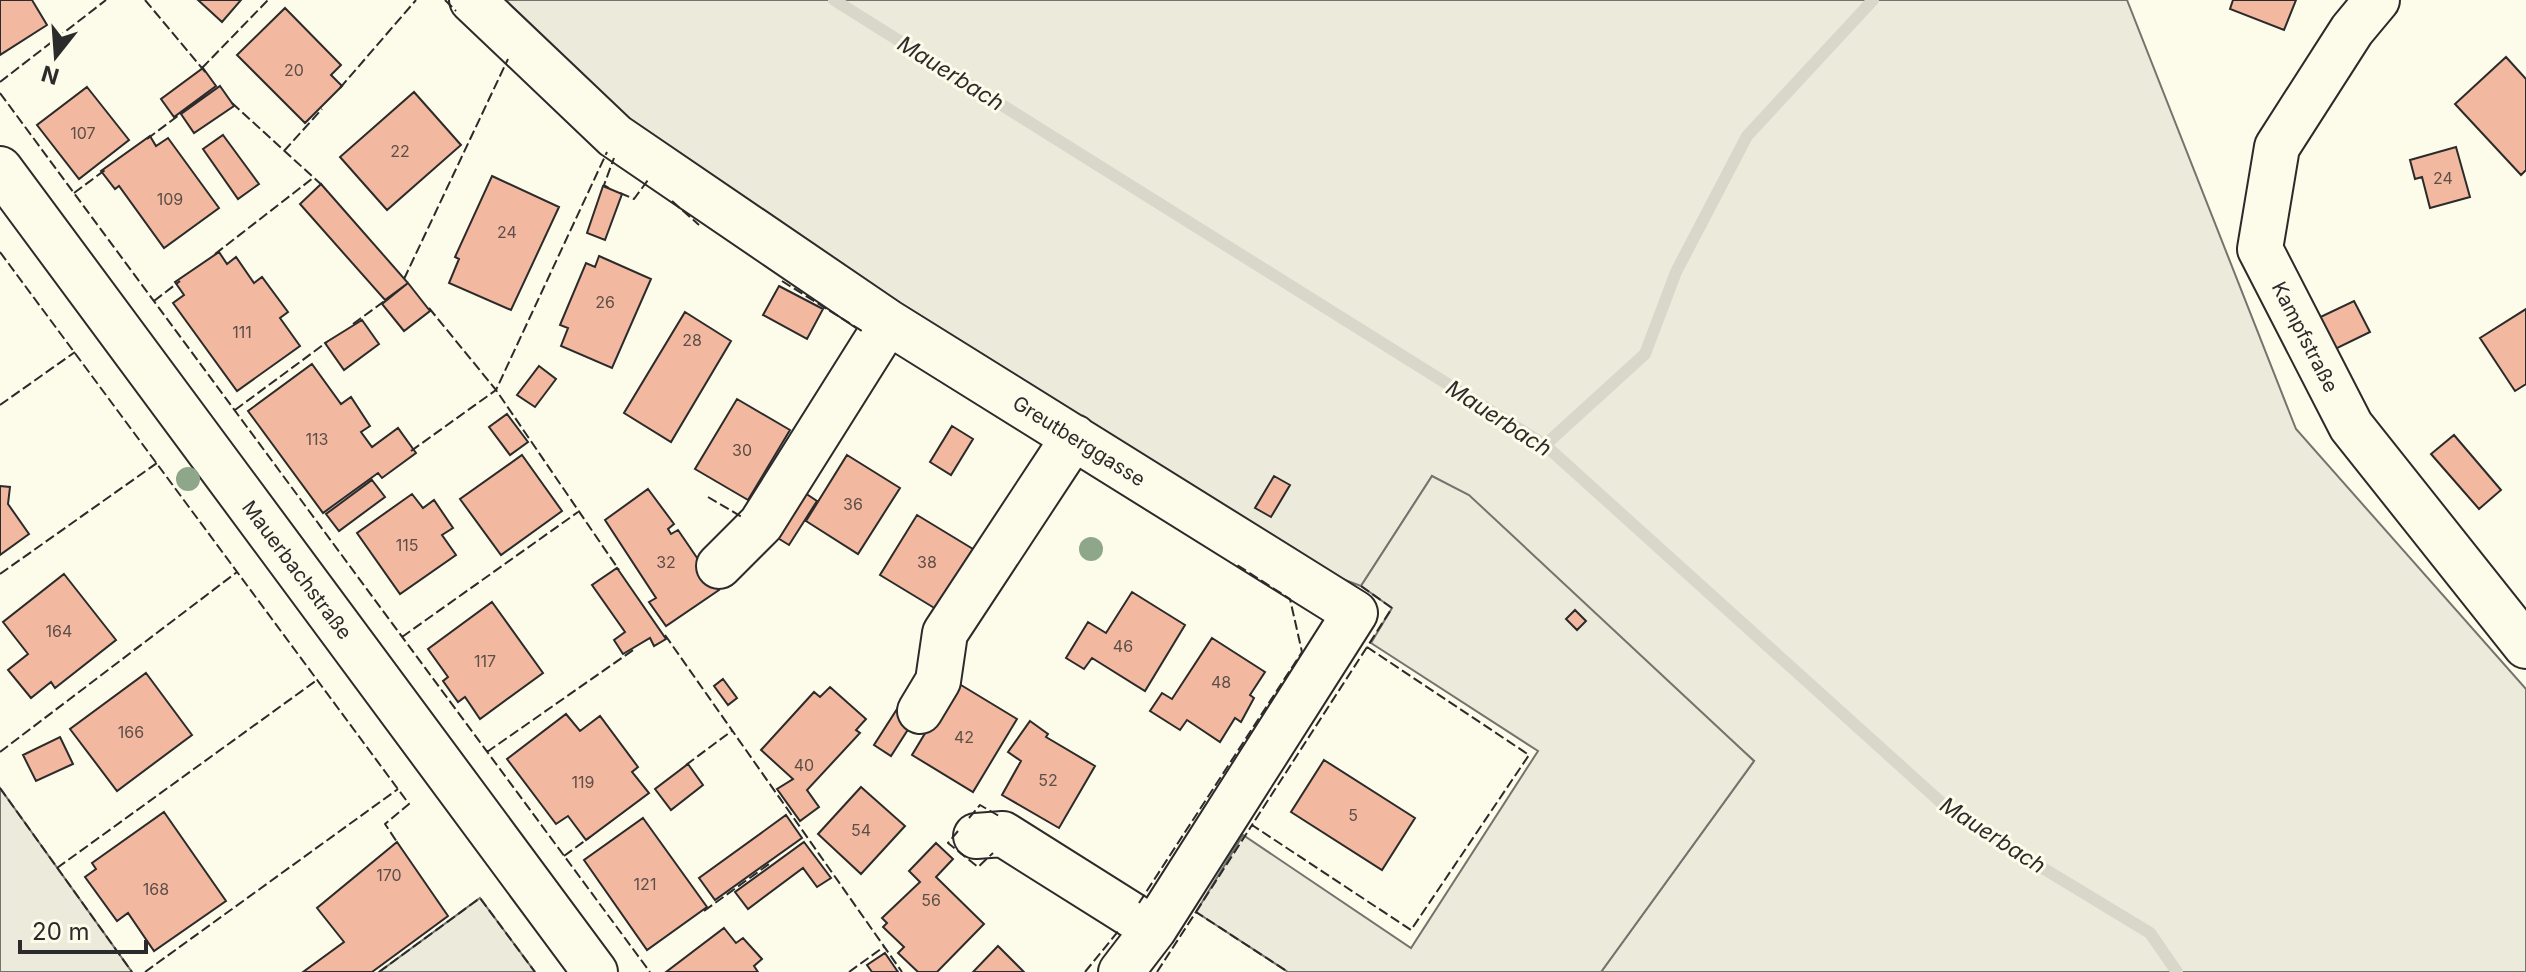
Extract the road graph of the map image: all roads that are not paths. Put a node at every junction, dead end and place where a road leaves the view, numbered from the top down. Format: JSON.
{"nodes":[{"id":1,"x":472,"y":0,"type":"edge"},
{"id":2,"x":2377,"y":0,"type":"edge"},
{"id":3,"x":0,"y":169,"type":"edge"},
{"id":4,"x":888,"y":322,"type":"junction"},
{"id":5,"x":1074,"y":437,"type":"junction"},
{"id":6,"x":719,"y":566,"type":"dead end"},
{"id":7,"x":2526,"y":646,"type":"edge"},
{"id":8,"x":920,"y":711,"type":"dead end"},
{"id":9,"x":976,"y":836,"type":"dead end"},
{"id":10,"x":1154,"y":929,"type":"junction"},
{"id":11,"x":595,"y":972,"type":"edge"},
{"id":12,"x":1121,"y":972,"type":"edge"}],
"edges":[{"from":1,"to":4,"type":"street","name":"Greutberggasse"},
{"from":2,"to":7,"type":"street","name":"Kampfstraße"},
{"from":3,"to":11,"type":"street","name":"Mauerbachstraße"},
{"from":4,"to":5,"type":"street","name":"Greutberggasse"},
{"from":4,"to":6,"type":"street"},
{"from":5,"to":8,"type":"street"},
{"from":5,"to":10,"type":"street","name":"Greutberggasse"},
{"from":9,"to":10,"type":"street"},
{"from":10,"to":12,"type":"street","name":"Greutberggasse"}]}
